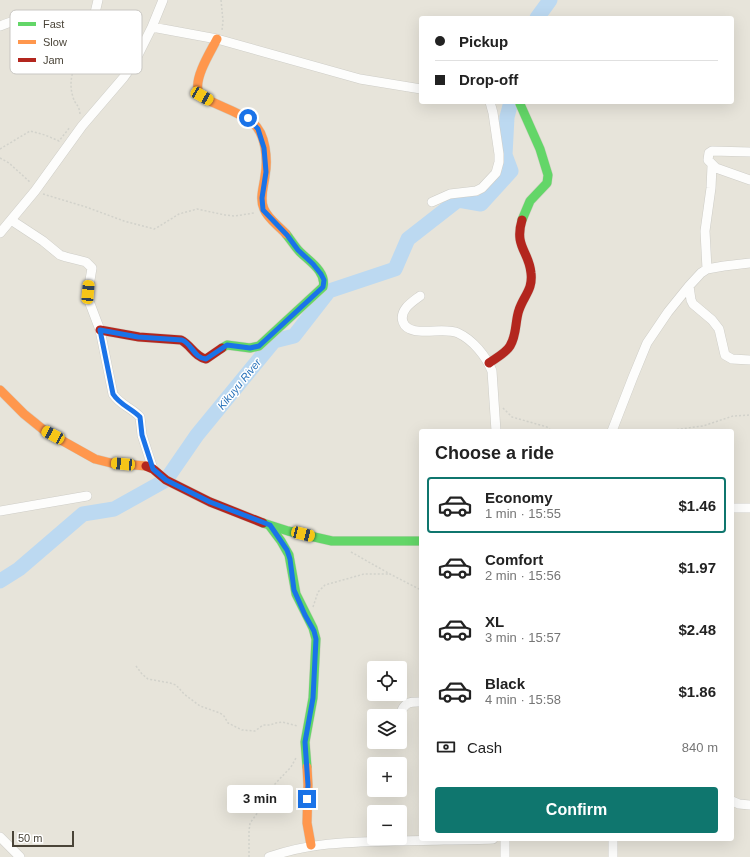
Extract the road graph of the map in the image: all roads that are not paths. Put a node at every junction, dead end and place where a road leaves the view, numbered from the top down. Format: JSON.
{"nodes":[{"id":1,"x":98,"y":0,"type":"edge"},
{"id":2,"x":163,"y":0,"type":"edge"},
{"id":3,"x":96,"y":10,"type":"edge"},
{"id":4,"x":10,"y":23,"type":"edge"},
{"id":5,"x":0,"y":26,"type":"edge"},
{"id":6,"x":152,"y":27,"type":"junction"},
{"id":7,"x":218,"y":39,"type":"junction"},
{"id":8,"x":142,"y":47,"type":"edge"},
{"id":9,"x":126,"y":74,"type":"edge"},
{"id":10,"x":419,"y":89,"type":"edge"},
{"id":11,"x":491,"y":104,"type":"edge"},
{"id":12,"x":520,"y":104,"type":"dead end"},
{"id":13,"x":750,"y":152,"type":"edge"},
{"id":14,"x":712,"y":166,"type":"junction"},
{"id":15,"x":750,"y":180,"type":"edge"},
{"id":16,"x":432,"y":202,"type":"dead end"},
{"id":17,"x":10,"y":220,"type":"junction"},
{"id":18,"x":0,"y":233,"type":"edge"},
{"id":19,"x":750,"y":263,"type":"edge"},
{"id":20,"x":707,"y":269,"type":"junction"},
{"id":21,"x":689,"y":286,"type":"junction"},
{"id":22,"x":420,"y":296,"type":"dead end"},
{"id":23,"x":100,"y":330,"type":"junction"},
{"id":24,"x":750,"y":360,"type":"edge"},
{"id":25,"x":488,"y":363,"type":"junction"},
{"id":26,"x":0,"y":390,"type":"edge"},
{"id":27,"x":496,"y":429,"type":"edge"},
{"id":28,"x":613,"y":429,"type":"edge"},
{"id":29,"x":153,"y":469,"type":"junction"},
{"id":30,"x":87,"y":496,"type":"dead end"},
{"id":31,"x":734,"y":508,"type":"edge"},
{"id":32,"x":750,"y":508,"type":"edge"},
{"id":33,"x":0,"y":511,"type":"edge"},
{"id":34,"x":270,"y":525,"type":"junction"},
{"id":35,"x":419,"y":541,"type":"edge"},
{"id":36,"x":419,"y":702,"type":"edge"},
{"id":37,"x":403,"y":709,"type":"edge"},
{"id":38,"x":734,"y":802,"type":"edge"},
{"id":39,"x":750,"y":804,"type":"edge"},
{"id":40,"x":0,"y":837,"type":"edge"},
{"id":41,"x":419,"y":840,"type":"edge"},
{"id":42,"x":505,"y":841,"type":"edge"},
{"id":43,"x":613,"y":841,"type":"edge"},
{"id":44,"x":311,"y":845,"type":"junction"},
{"id":45,"x":20,"y":857,"type":"edge"},
{"id":46,"x":269,"y":857,"type":"edge"},
{"id":47,"x":505,"y":857,"type":"edge"},
{"id":48,"x":613,"y":857,"type":"edge"}],
"edges":[{"from":1,"to":3,"type":"street"},
{"from":2,"to":6,"type":"street"},
{"from":4,"to":5,"type":"street"},
{"from":6,"to":7,"type":"street"},
{"from":6,"to":8,"type":"street"},
{"from":7,"to":10,"type":"street"},
{"from":7,"to":23,"type":"street"},
{"from":9,"to":17,"type":"street"},
{"from":11,"to":16,"type":"street"},
{"from":12,"to":25,"type":"street"},
{"from":13,"to":14,"type":"street"},
{"from":14,"to":15,"type":"street"},
{"from":14,"to":20,"type":"street"},
{"from":17,"to":18,"type":"street"},
{"from":17,"to":23,"type":"street"},
{"from":19,"to":20,"type":"street"},
{"from":20,"to":21,"type":"street"},
{"from":21,"to":24,"type":"street"},
{"from":21,"to":28,"type":"street"},
{"from":22,"to":25,"type":"street"},
{"from":23,"to":29,"type":"street"},
{"from":25,"to":27,"type":"street"},
{"from":26,"to":29,"type":"street"},
{"from":29,"to":34,"type":"street"},
{"from":30,"to":33,"type":"street"},
{"from":31,"to":32,"type":"street"},
{"from":34,"to":35,"type":"street"},
{"from":34,"to":44,"type":"street"},
{"from":36,"to":37,"type":"street"},
{"from":38,"to":39,"type":"street"},
{"from":40,"to":45,"type":"street"},
{"from":41,"to":44,"type":"street"},
{"from":42,"to":47,"type":"street"},
{"from":43,"to":48,"type":"street"},
{"from":44,"to":46,"type":"street"}]}
